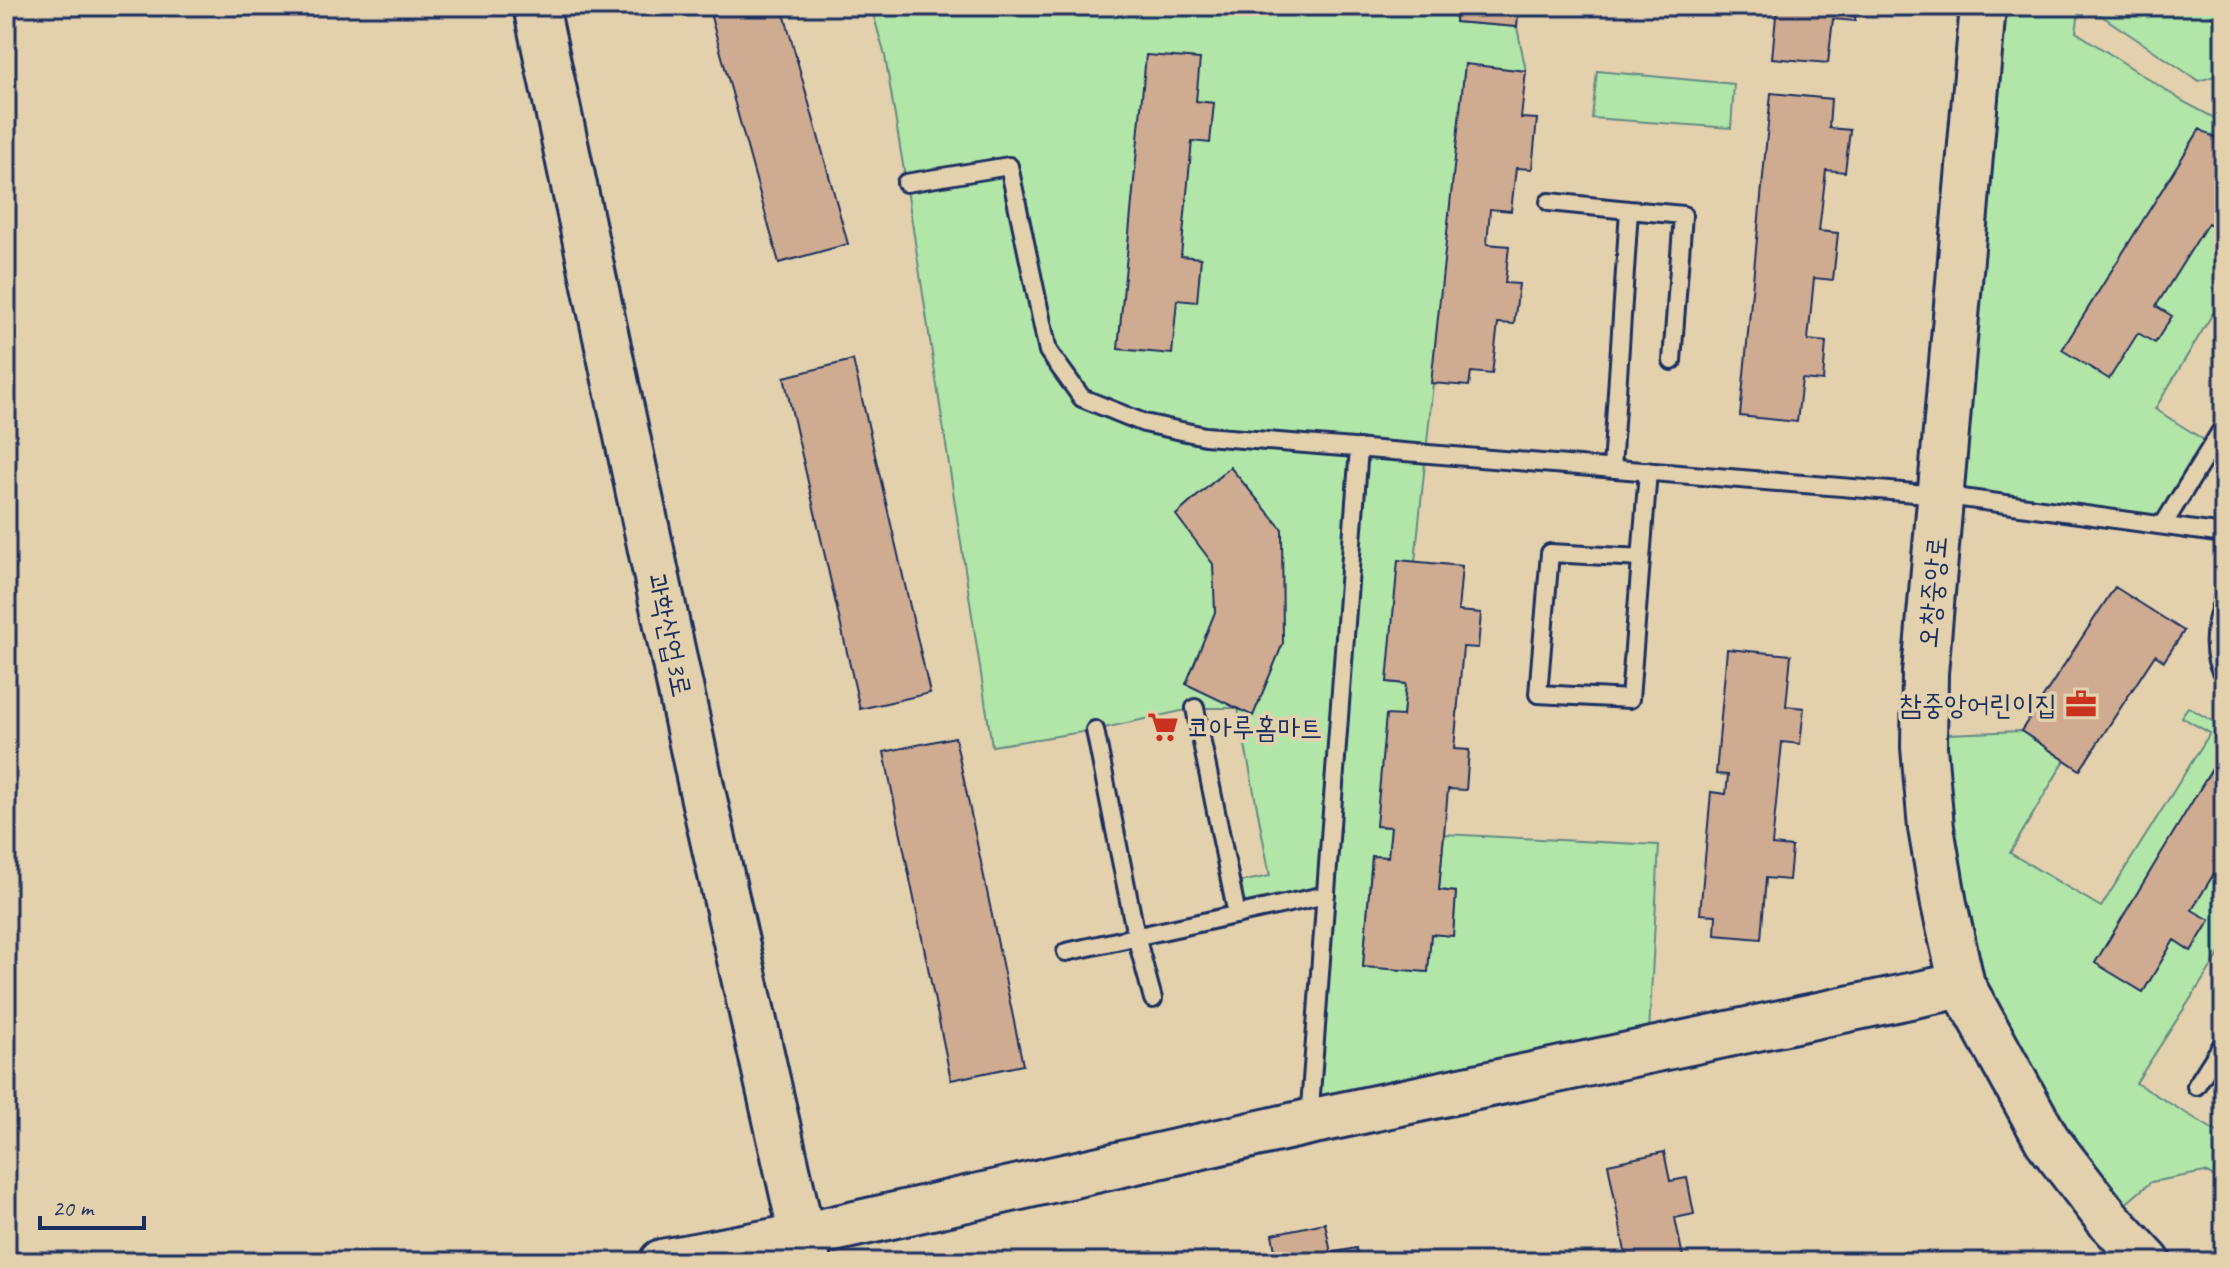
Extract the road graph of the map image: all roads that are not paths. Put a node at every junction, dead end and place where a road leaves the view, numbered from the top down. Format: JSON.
{"nodes":[{"id":1,"x":536,"y":6,"type":"edge"},
{"id":2,"x":1983,"y":6,"type":"edge"},
{"id":3,"x":906,"y":183,"type":"dead end"},
{"id":4,"x":1549,"y":202,"type":"dead end"},
{"id":5,"x":1629,"y":210,"type":"junction"},
{"id":6,"x":1672,"y":361,"type":"dead end"},
{"id":7,"x":2224,"y":426,"type":"edge"},
{"id":8,"x":1359,"y":448,"type":"junction"},
{"id":9,"x":1612,"y":468,"type":"junction"},
{"id":10,"x":1648,"y":471,"type":"junction"},
{"id":11,"x":1940,"y":495,"type":"junction"},
{"id":12,"x":2163,"y":525,"type":"junction"},
{"id":13,"x":2224,"y":534,"type":"edge"},
{"id":14,"x":1641,"y":558,"type":"junction"},
{"id":15,"x":2224,"y":597,"type":"edge"},
{"id":16,"x":2224,"y":676,"type":"edge"},
{"id":17,"x":1195,"y":708,"type":"dead end"},
{"id":18,"x":1095,"y":730,"type":"dead end"},
{"id":19,"x":1326,"y":895,"type":"junction"},
{"id":20,"x":1237,"y":915,"type":"junction"},
{"id":21,"x":1136,"y":936,"type":"junction"},
{"id":22,"x":1066,"y":952,"type":"dead end"},
{"id":23,"x":1962,"y":985,"type":"junction"},
{"id":24,"x":1153,"y":999,"type":"dead end"},
{"id":25,"x":2224,"y":1042,"type":"edge"},
{"id":26,"x":2196,"y":1086,"type":"dead end"},
{"id":27,"x":1309,"y":1122,"type":"junction"},
{"id":28,"x":805,"y":1249,"type":"edge"},
{"id":29,"x":662,"y":1262,"type":"edge"},
{"id":30,"x":2148,"y":1262,"type":"edge"}],
"edges":[{"from":1,"to":28,"type":"street","name":"과학산업3로"},
{"from":2,"to":11,"type":"street","name":"오창중앙로"},
{"from":3,"to":8,"type":"lane"},
{"from":4,"to":5,"type":"lane"},
{"from":5,"to":6,"type":"lane"},
{"from":5,"to":9,"type":"lane"},
{"from":7,"to":12,"type":"lane"},
{"from":8,"to":9,"type":"lane"},
{"from":8,"to":19,"type":"lane"},
{"from":9,"to":10,"type":"lane"},
{"from":10,"to":11,"type":"lane"},
{"from":10,"to":14,"type":"lane"},
{"from":11,"to":12,"type":"lane"},
{"from":11,"to":23,"type":"street","name":"오창중앙로"},
{"from":12,"to":13,"type":"lane"},
{"from":14,"to":14,"type":"lane"},
{"from":15,"to":16,"type":"lane"},
{"from":17,"to":20,"type":"lane"},
{"from":18,"to":21,"type":"lane"},
{"from":19,"to":20,"type":"lane"},
{"from":19,"to":27,"type":"lane"},
{"from":20,"to":21,"type":"lane"},
{"from":21,"to":22,"type":"lane"},
{"from":21,"to":24,"type":"lane"},
{"from":23,"to":27,"type":"street"},
{"from":23,"to":30,"type":"street","name":"오창중앙로"},
{"from":25,"to":26,"type":"lane"},
{"from":27,"to":28,"type":"street"},
{"from":28,"to":29,"type":"street"}]}
